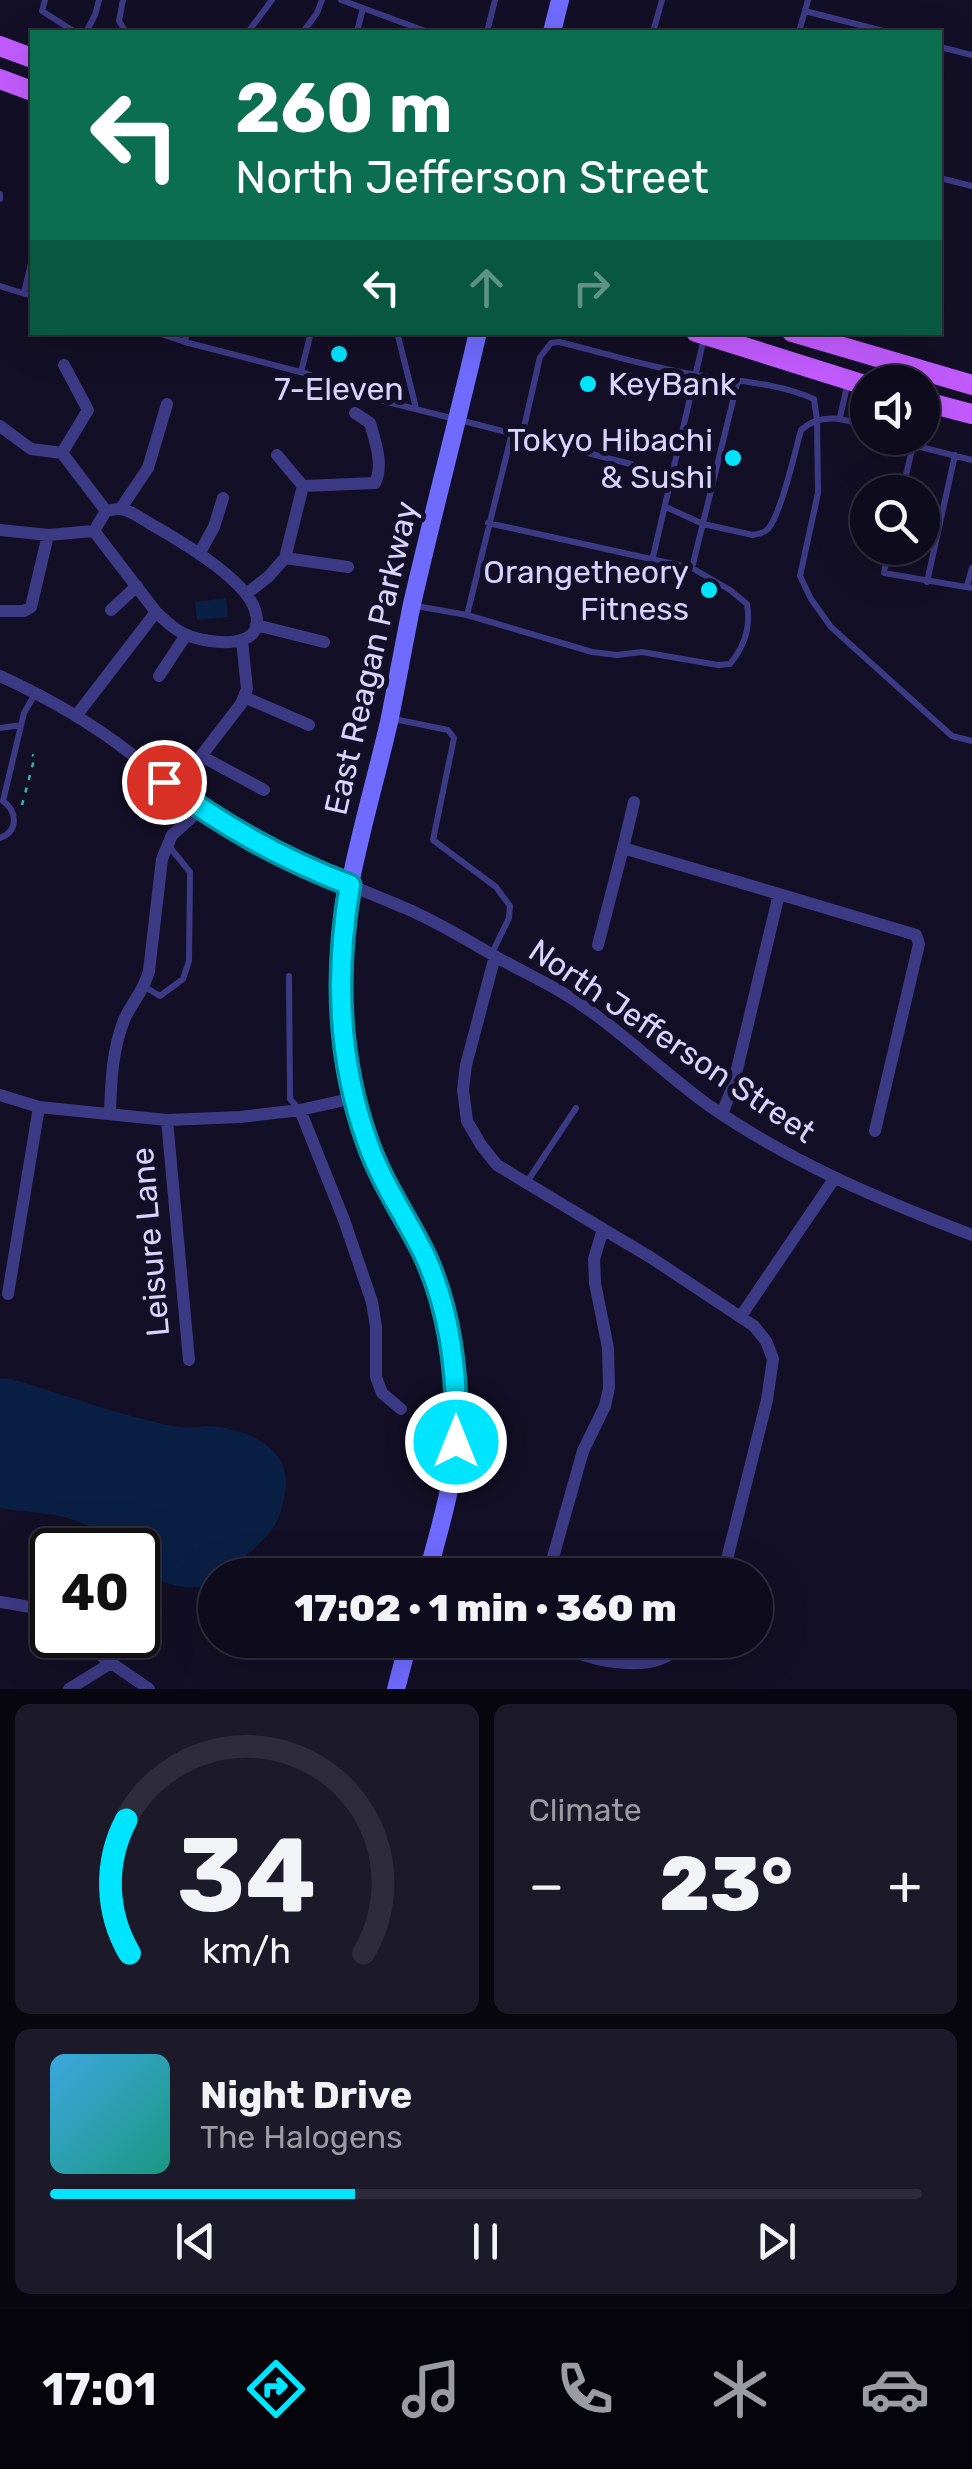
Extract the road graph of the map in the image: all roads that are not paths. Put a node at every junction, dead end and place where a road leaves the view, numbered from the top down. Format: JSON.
{"nodes":[{"id":1,"x":45,"y":0,"type":"edge"},
{"id":2,"x":99,"y":0,"type":"edge"},
{"id":3,"x":123,"y":0,"type":"edge"},
{"id":4,"x":322,"y":0,"type":"edge"},
{"id":5,"x":341,"y":0,"type":"edge"},
{"id":6,"x":495,"y":0,"type":"edge"},
{"id":7,"x":560,"y":0,"type":"edge"},
{"id":8,"x":662,"y":0,"type":"edge"},
{"id":9,"x":808,"y":0,"type":"edge"},
{"id":10,"x":268,"y":1,"type":"edge"},
{"id":11,"x":363,"y":8,"type":"junction"},
{"id":12,"x":805,"y":11,"type":"junction"},
{"id":13,"x":555,"y":29,"type":"edge"},
{"id":14,"x":72,"y":30,"type":"edge"},
{"id":15,"x":87,"y":30,"type":"edge"},
{"id":16,"x":125,"y":30,"type":"edge"},
{"id":17,"x":249,"y":30,"type":"edge"},
{"id":18,"x":305,"y":30,"type":"edge"},
{"id":19,"x":357,"y":30,"type":"edge"},
{"id":20,"x":423,"y":30,"type":"edge"},
{"id":21,"x":488,"y":30,"type":"edge"},
{"id":22,"x":654,"y":30,"type":"edge"},
{"id":23,"x":800,"y":30,"type":"edge"},
{"id":24,"x":878,"y":30,"type":"edge"},
{"id":25,"x":0,"y":46,"type":"edge"},
{"id":26,"x":942,"y":48,"type":"edge"},
{"id":27,"x":972,"y":55,"type":"edge"},
{"id":28,"x":30,"y":57,"type":"edge"},
{"id":29,"x":0,"y":79,"type":"edge"},
{"id":30,"x":30,"y":90,"type":"edge"},
{"id":31,"x":942,"y":178,"type":"edge"},
{"id":32,"x":972,"y":186,"type":"edge"},
{"id":33,"x":0,"y":286,"type":"edge"},
{"id":34,"x":28,"y":295,"type":"edge"},
{"id":35,"x":163,"y":335,"type":"edge"},
{"id":36,"x":186,"y":335,"type":"edge"},
{"id":37,"x":310,"y":335,"type":"edge"},
{"id":38,"x":397,"y":335,"type":"edge"},
{"id":39,"x":477,"y":335,"type":"edge"},
{"id":40,"x":700,"y":335,"type":"edge"},
{"id":41,"x":703,"y":335,"type":"edge"},
{"id":42,"x":802,"y":335,"type":"edge"},
{"id":43,"x":185,"y":342,"type":"junction"},
{"id":44,"x":64,"y":365,"type":"dead end"},
{"id":45,"x":302,"y":372,"type":"junction"},
{"id":46,"x":696,"y":375,"type":"junction"},
{"id":47,"x":738,"y":380,"type":"junction"},
{"id":48,"x":850,"y":381,"type":"edge"},
{"id":49,"x":972,"y":384,"type":"edge"},
{"id":50,"x":850,"y":399,"type":"edge"},
{"id":51,"x":168,"y":404,"type":"dead end"},
{"id":52,"x":940,"y":406,"type":"edge"},
{"id":53,"x":416,"y":408,"type":"junction"},
{"id":54,"x":354,"y":414,"type":"dead end"},
{"id":55,"x":972,"y":414,"type":"edge"},
{"id":56,"x":840,"y":418,"type":"junction"},
{"id":57,"x":457,"y":420,"type":"junction"},
{"id":58,"x":817,"y":420,"type":"junction"},
{"id":59,"x":850,"y":421,"type":"edge"},
{"id":60,"x":0,"y":426,"type":"edge"},
{"id":61,"x":512,"y":434,"type":"junction"},
{"id":62,"x":522,"y":436,"type":"junction"},
{"id":63,"x":940,"y":452,"type":"edge"},
{"id":64,"x":62,"y":453,"type":"junction"},
{"id":65,"x":277,"y":455,"type":"dead end"},
{"id":66,"x":955,"y":455,"type":"junction"},
{"id":67,"x":972,"y":460,"type":"edge"},
{"id":68,"x":673,"y":474,"type":"junction"},
{"id":69,"x":303,"y":486,"type":"junction"},
{"id":70,"x":223,"y":498,"type":"dead end"},
{"id":71,"x":666,"y":507,"type":"junction"},
{"id":72,"x":121,"y":508,"type":"junction"},
{"id":73,"x":106,"y":511,"type":"junction"},
{"id":74,"x":488,"y":523,"type":"junction"},
{"id":75,"x":703,"y":524,"type":"junction"},
{"id":76,"x":0,"y":530,"type":"edge"},
{"id":77,"x":94,"y":531,"type":"junction"},
{"id":78,"x":48,"y":535,"type":"junction"},
{"id":79,"x":199,"y":554,"type":"junction"},
{"id":80,"x":286,"y":558,"type":"junction"},
{"id":81,"x":652,"y":561,"type":"junction"},
{"id":82,"x":886,"y":565,"type":"edge"},
{"id":83,"x":348,"y":567,"type":"dead end"},
{"id":84,"x":692,"y":568,"type":"junction"},
{"id":85,"x":972,"y":568,"type":"edge"},
{"id":86,"x":927,"y":582,"type":"junction"},
{"id":87,"x":137,"y":586,"type":"junction"},
{"id":88,"x":970,"y":587,"type":"edge"},
{"id":89,"x":246,"y":594,"type":"junction"},
{"id":90,"x":412,"y":605,"type":"junction"},
{"id":91,"x":0,"y":610,"type":"edge"},
{"id":92,"x":111,"y":610,"type":"dead end"},
{"id":93,"x":156,"y":612,"type":"junction"},
{"id":94,"x":467,"y":615,"type":"junction"},
{"id":95,"x":256,"y":625,"type":"junction"},
{"id":96,"x":186,"y":635,"type":"junction"},
{"id":97,"x":242,"y":640,"type":"junction"},
{"id":98,"x":324,"y":642,"type":"dead end"},
{"id":99,"x":0,"y":676,"type":"edge"},
{"id":100,"x":160,"y":676,"type":"dead end"},
{"id":101,"x":35,"y":693,"type":"junction"},
{"id":102,"x":244,"y":697,"type":"junction"},
{"id":103,"x":76,"y":716,"type":"junction"},
{"id":104,"x":390,"y":718,"type":"junction"},
{"id":105,"x":21,"y":725,"type":"junction"},
{"id":106,"x":310,"y":725,"type":"dead end"},
{"id":107,"x":0,"y":728,"type":"edge"},
{"id":108,"x":972,"y":741,"type":"edge"},
{"id":109,"x":264,"y":790,"type":"dead end"},
{"id":110,"x":1,"y":802,"type":"edge"},
{"id":111,"x":634,"y":802,"type":"dead end"},
{"id":112,"x":201,"y":809,"type":"junction"},
{"id":113,"x":0,"y":838,"type":"edge"},
{"id":114,"x":168,"y":844,"type":"junction"},
{"id":115,"x":623,"y":848,"type":"junction"},
{"id":116,"x":350,"y":885,"type":"junction"},
{"id":117,"x":780,"y":894,"type":"junction"},
{"id":118,"x":598,"y":945,"type":"dead end"},
{"id":119,"x":493,"y":955,"type":"junction"},
{"id":120,"x":288,"y":976,"type":"dead end"},
{"id":121,"x":145,"y":987,"type":"junction"},
{"id":122,"x":0,"y":1094,"type":"edge"},
{"id":123,"x":354,"y":1098,"type":"junction"},
{"id":124,"x":39,"y":1107,"type":"junction"},
{"id":125,"x":576,"y":1108,"type":"dead end"},
{"id":126,"x":300,"y":1110,"type":"junction"},
{"id":127,"x":110,"y":1114,"type":"junction"},
{"id":128,"x":722,"y":1114,"type":"junction"},
{"id":129,"x":167,"y":1120,"type":"junction"},
{"id":130,"x":875,"y":1131,"type":"dead end"},
{"id":131,"x":840,"y":1182,"type":"junction"},
{"id":132,"x":526,"y":1184,"type":"junction"},
{"id":133,"x":603,"y":1230,"type":"junction"},
{"id":134,"x":972,"y":1235,"type":"edge"},
{"id":135,"x":8,"y":1294,"type":"dead end"},
{"id":136,"x":740,"y":1316,"type":"junction"},
{"id":137,"x":188,"y":1360,"type":"dead end"},
{"id":138,"x":401,"y":1408,"type":"dead end"},
{"id":139,"x":431,"y":1558,"type":"edge"},
{"id":140,"x":553,"y":1558,"type":"edge"},
{"id":141,"x":727,"y":1558,"type":"edge"},
{"id":142,"x":0,"y":1602,"type":"edge"},
{"id":143,"x":30,"y":1607,"type":"edge"},
{"id":144,"x":105,"y":1658,"type":"edge"},
{"id":145,"x":404,"y":1658,"type":"edge"},
{"id":146,"x":595,"y":1658,"type":"edge"},
{"id":147,"x":661,"y":1658,"type":"edge"},
{"id":148,"x":111,"y":1664,"type":"junction"},
{"id":149,"x":69,"y":1689,"type":"edge"},
{"id":150,"x":149,"y":1689,"type":"edge"},
{"id":151,"x":396,"y":1689,"type":"edge"}],
"edges":[{"from":1,"to":14,"type":"lane"},
{"from":2,"to":15,"type":"lane"},
{"from":3,"to":16,"type":"lane"},
{"from":4,"to":18,"type":"lane"},
{"from":5,"to":11,"type":"lane"},
{"from":6,"to":21,"type":"lane"},
{"from":7,"to":13,"type":"street"},
{"from":8,"to":22,"type":"lane"},
{"from":9,"to":12,"type":"lane"},
{"from":10,"to":17,"type":"lane"},
{"from":11,"to":19,"type":"lane"},
{"from":11,"to":20,"type":"lane"},
{"from":12,"to":23,"type":"lane"},
{"from":12,"to":24,"type":"lane"},
{"from":25,"to":28,"type":"main road"},
{"from":26,"to":27,"type":"lane"},
{"from":29,"to":30,"type":"main road"},
{"from":31,"to":32,"type":"lane"},
{"from":33,"to":34,"type":"lane"},
{"from":35,"to":43,"type":"lane"},
{"from":36,"to":43,"type":"lane"},
{"from":37,"to":45,"type":"lane"},
{"from":38,"to":53,"type":"lane"},
{"from":39,"to":57,"type":"street","name":"East Reagan Parkway"},
{"from":40,"to":46,"type":"lane"},
{"from":41,"to":48,"type":"main road"},
{"from":42,"to":49,"type":"main road"},
{"from":43,"to":45,"type":"lane"},
{"from":44,"to":64,"type":"street"},
{"from":45,"to":53,"type":"lane"},
{"from":46,"to":47,"type":"lane"},
{"from":46,"to":62,"type":"lane"},
{"from":46,"to":68,"type":"lane"},
{"from":47,"to":58,"type":"lane"},
{"from":47,"to":75,"type":"lane"},
{"from":50,"to":56,"type":"lane"},
{"from":51,"to":72,"type":"street"},
{"from":52,"to":55,"type":"main road"},
{"from":53,"to":57,"type":"lane"},
{"from":54,"to":69,"type":"street"},
{"from":56,"to":58,"type":"lane"},
{"from":56,"to":59,"type":"lane"},
{"from":57,"to":61,"type":"lane"},
{"from":57,"to":90,"type":"street","name":"East Reagan Parkway"},
{"from":58,"to":75,"type":"lane"},
{"from":58,"to":108,"type":"lane"},
{"from":60,"to":64,"type":"street"},
{"from":61,"to":62,"type":"lane"},
{"from":61,"to":74,"type":"lane"},
{"from":62,"to":68,"type":"lane"},
{"from":63,"to":66,"type":"lane"},
{"from":64,"to":73,"type":"street"},
{"from":65,"to":69,"type":"street"},
{"from":66,"to":67,"type":"lane"},
{"from":66,"to":86,"type":"lane"},
{"from":68,"to":71,"type":"lane"},
{"from":69,"to":80,"type":"street"},
{"from":70,"to":79,"type":"street"},
{"from":71,"to":75,"type":"lane"},
{"from":71,"to":81,"type":"lane"},
{"from":72,"to":73,"type":"street"},
{"from":72,"to":79,"type":"street"},
{"from":73,"to":77,"type":"street"},
{"from":74,"to":81,"type":"lane"},
{"from":74,"to":94,"type":"lane"},
{"from":75,"to":84,"type":"lane"},
{"from":76,"to":78,"type":"street"},
{"from":77,"to":78,"type":"street"},
{"from":77,"to":87,"type":"street"},
{"from":78,"to":91,"type":"street"},
{"from":79,"to":89,"type":"street"},
{"from":80,"to":83,"type":"street"},
{"from":80,"to":89,"type":"street"},
{"from":81,"to":84,"type":"lane"},
{"from":82,"to":86,"type":"lane"},
{"from":84,"to":94,"type":"lane"},
{"from":85,"to":88,"type":"lane"},
{"from":86,"to":88,"type":"lane"},
{"from":87,"to":92,"type":"street"},
{"from":87,"to":93,"type":"street"},
{"from":89,"to":95,"type":"street"},
{"from":90,"to":94,"type":"lane"},
{"from":90,"to":104,"type":"street","name":"East Reagan Parkway"},
{"from":93,"to":96,"type":"street"},
{"from":93,"to":103,"type":"street"},
{"from":95,"to":97,"type":"street"},
{"from":95,"to":98,"type":"street"},
{"from":96,"to":97,"type":"street"},
{"from":96,"to":100,"type":"street"},
{"from":97,"to":102,"type":"street"},
{"from":99,"to":101,"type":"street","name":"North Jefferson Street"},
{"from":101,"to":103,"type":"street","name":"North Jefferson Street"},
{"from":101,"to":105,"type":"lane"},
{"from":102,"to":106,"type":"street"},
{"from":102,"to":109,"type":"street"},
{"from":103,"to":112,"type":"street","name":"North Jefferson Street"},
{"from":104,"to":116,"type":"street","name":"East Reagan Parkway"},
{"from":104,"to":119,"type":"lane"},
{"from":105,"to":107,"type":"lane"},
{"from":105,"to":110,"type":"lane"},
{"from":110,"to":113,"type":"lane"},
{"from":111,"to":115,"type":"street"},
{"from":112,"to":114,"type":"street"},
{"from":112,"to":116,"type":"street","name":"North Jefferson Street"},
{"from":114,"to":121,"type":"street","name":"Leisure Lane"},
{"from":114,"to":121,"type":"lane"},
{"from":115,"to":117,"type":"street"},
{"from":115,"to":118,"type":"street"},
{"from":116,"to":119,"type":"street","name":"North Jefferson Street"},
{"from":116,"to":123,"type":"street","name":"East Reagan Parkway"},
{"from":117,"to":128,"type":"street"},
{"from":117,"to":130,"type":"street"},
{"from":119,"to":128,"type":"street","name":"North Jefferson Street"},
{"from":119,"to":132,"type":"street"},
{"from":120,"to":126,"type":"lane"},
{"from":121,"to":127,"type":"street","name":"Leisure Lane"},
{"from":122,"to":124,"type":"street","name":"Leisure Lane"},
{"from":123,"to":126,"type":"street","name":"Leisure Lane"},
{"from":123,"to":139,"type":"street","name":"East Reagan Parkway"},
{"from":124,"to":127,"type":"street","name":"Leisure Lane"},
{"from":124,"to":135,"type":"street"},
{"from":125,"to":132,"type":"lane"},
{"from":126,"to":129,"type":"street","name":"Leisure Lane"},
{"from":126,"to":138,"type":"street"},
{"from":127,"to":129,"type":"street","name":"Leisure Lane"},
{"from":128,"to":131,"type":"street","name":"North Jefferson Street"},
{"from":129,"to":137,"type":"street","name":"Leisure Lane"},
{"from":131,"to":134,"type":"street","name":"North Jefferson Street"},
{"from":131,"to":136,"type":"street"},
{"from":132,"to":133,"type":"street"},
{"from":133,"to":136,"type":"street"},
{"from":133,"to":140,"type":"street"},
{"from":136,"to":141,"type":"street"},
{"from":142,"to":143,"type":"street"},
{"from":144,"to":148,"type":"street"},
{"from":145,"to":151,"type":"street"},
{"from":146,"to":147,"type":"street"},
{"from":148,"to":149,"type":"street"},
{"from":148,"to":150,"type":"street"}]}
